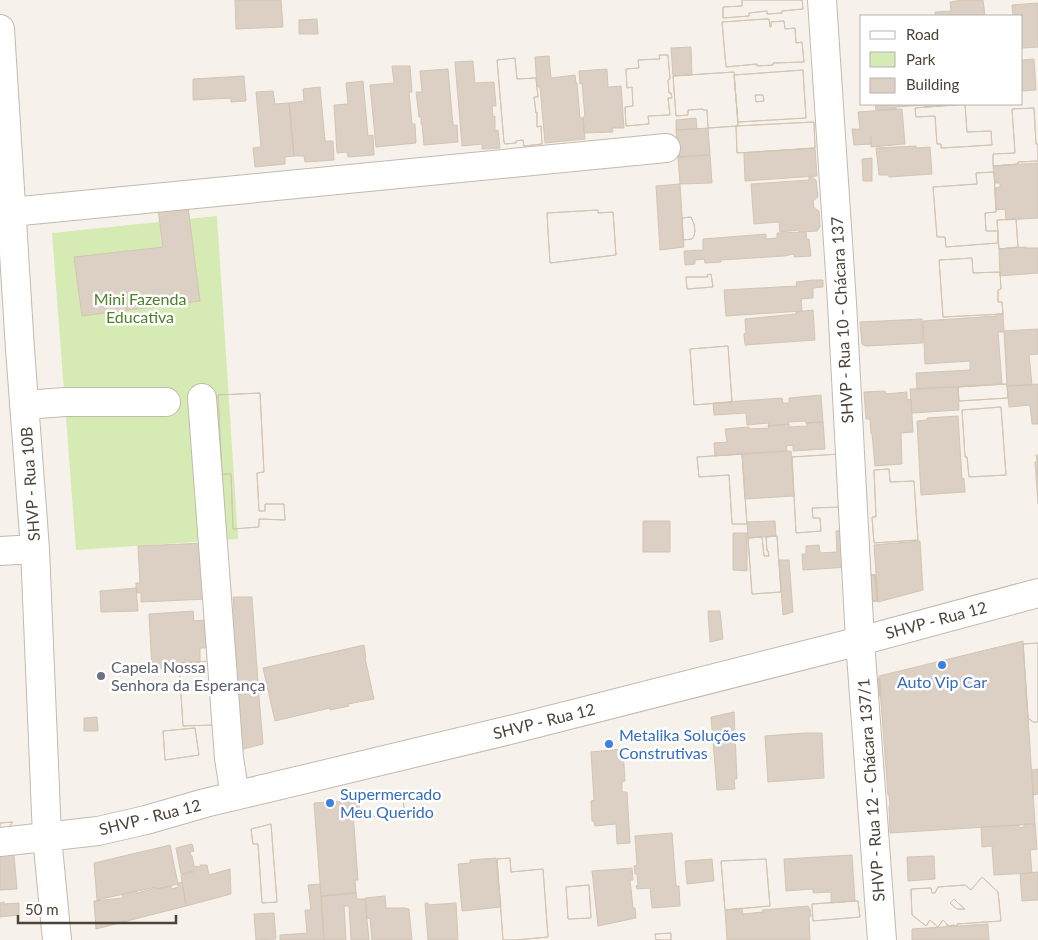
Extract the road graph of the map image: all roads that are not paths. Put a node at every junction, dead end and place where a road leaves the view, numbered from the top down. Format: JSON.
{"nodes":[{"id":1,"x":822,"y":0,"type":"edge"},
{"id":2,"x":0,"y":29,"type":"edge"},
{"id":3,"x":1,"y":58,"type":"edge"},
{"id":4,"x":666,"y":148,"type":"dead end"},
{"id":5,"x":11,"y":212,"type":"junction"},
{"id":6,"x":10,"y":349,"type":"edge"},
{"id":7,"x":202,"y":398,"type":"dead end"},
{"id":8,"x":166,"y":402,"type":"dead end"},
{"id":9,"x":24,"y":405,"type":"junction"},
{"id":10,"x":35,"y":549,"type":"junction"},
{"id":11,"x":0,"y":551,"type":"edge"},
{"id":12,"x":1038,"y":593,"type":"edge"},
{"id":13,"x":860,"y":641,"type":"junction"},
{"id":14,"x":235,"y":796,"type":"junction"},
{"id":15,"x":47,"y":837,"type":"junction"},
{"id":16,"x":0,"y":842,"type":"edge"},
{"id":17,"x":57,"y":940,"type":"edge"},
{"id":18,"x":882,"y":940,"type":"edge"}],
"edges":[{"from":1,"to":13,"type":"street","name":"SHVP - Rua 10 - Chácara 137"},
{"from":2,"to":3,"type":"street","name":"SHVP - Rua 10B"},
{"from":3,"to":5,"type":"street","name":"SHVP - Rua 10B"},
{"from":4,"to":5,"type":"street"},
{"from":5,"to":6,"type":"street","name":"SHVP - Rua 10B"},
{"from":6,"to":9,"type":"street","name":"SHVP - Rua 10B"},
{"from":7,"to":14,"type":"street"},
{"from":8,"to":9,"type":"street"},
{"from":9,"to":10,"type":"street","name":"SHVP - Rua 10B"},
{"from":10,"to":11,"type":"street"},
{"from":10,"to":15,"type":"street","name":"SHVP - Rua 10B"},
{"from":12,"to":13,"type":"street","name":"SHVP - Rua 12"},
{"from":13,"to":14,"type":"street","name":"SHVP - Rua 12"},
{"from":13,"to":18,"type":"street","name":"SHVP - Rua 12 - Chácara 137/1"},
{"from":14,"to":15,"type":"street","name":"SHVP - Rua 12"},
{"from":15,"to":16,"type":"street","name":"SHVP - Rua 12"},
{"from":15,"to":17,"type":"street","name":"SHVP - Rua 10B"}]}
